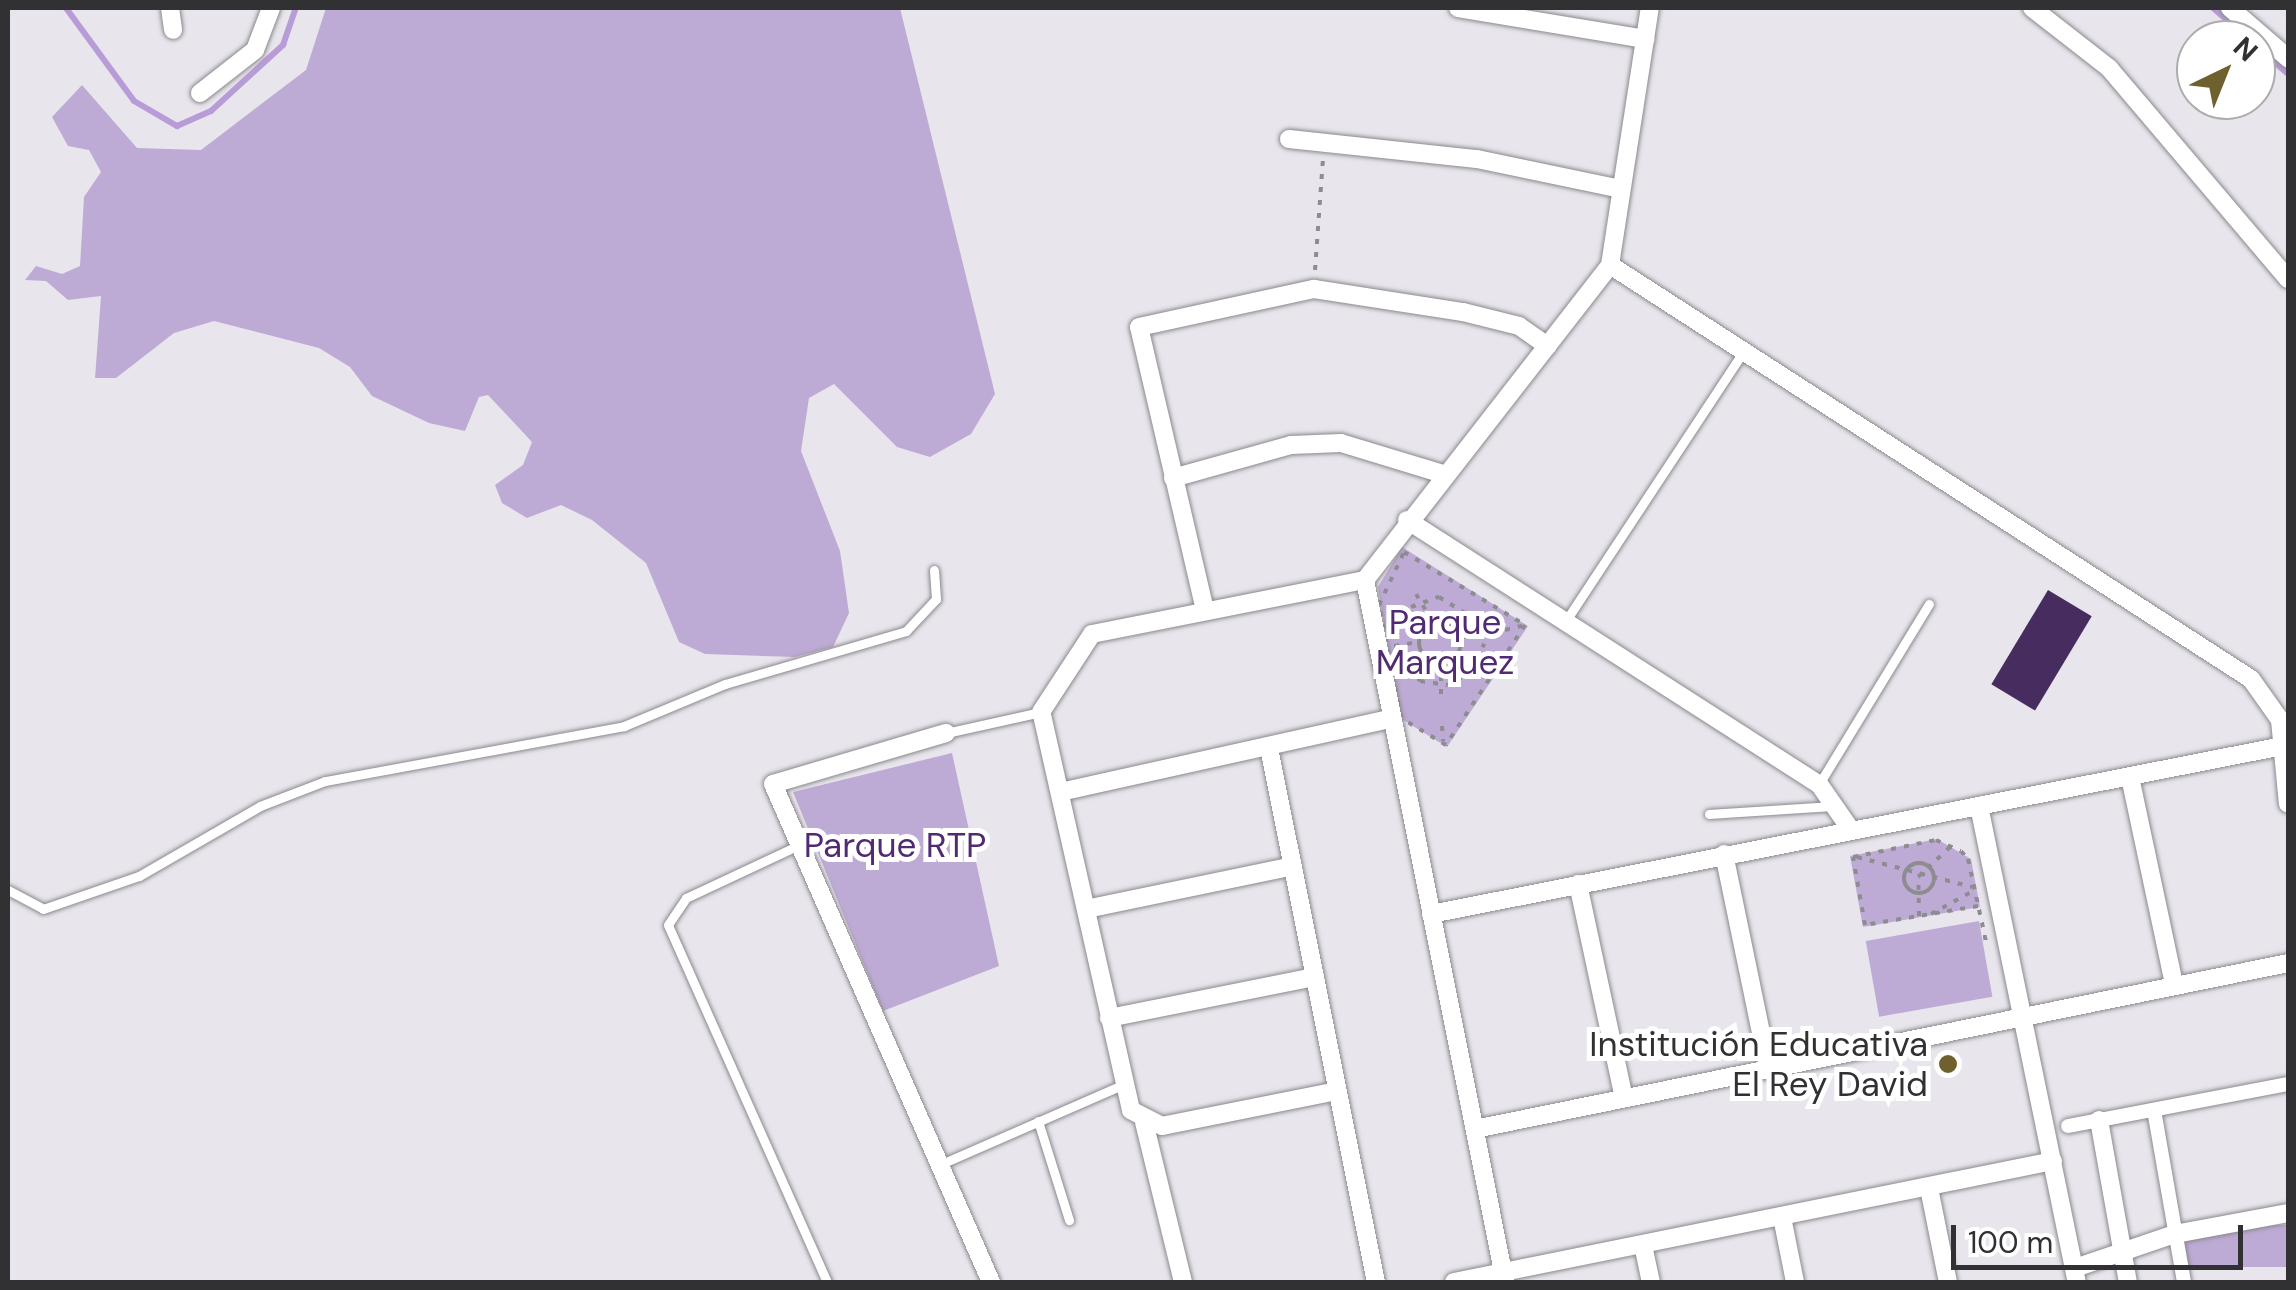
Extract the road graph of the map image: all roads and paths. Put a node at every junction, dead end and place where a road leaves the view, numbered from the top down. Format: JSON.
{"nodes":[{"id":1,"x":170,"y":8,"type":"edge"},
{"id":2,"x":272,"y":8,"type":"edge"},
{"id":3,"x":1458,"y":8,"type":"edge"},
{"id":4,"x":1650,"y":8,"type":"edge"},
{"id":5,"x":2032,"y":8,"type":"edge"},
{"id":6,"x":2230,"y":8,"type":"edge"},
{"id":7,"x":173,"y":30,"type":"dead end"},
{"id":8,"x":1646,"y":39,"type":"junction"},
{"id":9,"x":2288,"y":58,"type":"edge"},
{"id":10,"x":200,"y":93,"type":"dead end"},
{"id":11,"x":1289,"y":139,"type":"dead end"},
{"id":12,"x":1324,"y":139,"type":"junction"},
{"id":13,"x":1621,"y":190,"type":"junction"},
{"id":14,"x":1610,"y":265,"type":"junction"},
{"id":15,"x":2288,"y":279,"type":"edge"},
{"id":16,"x":1314,"y":289,"type":"junction"},
{"id":17,"x":1548,"y":346,"type":"junction"},
{"id":18,"x":1745,"y":350,"type":"junction"},
{"id":19,"x":1443,"y":474,"type":"junction"},
{"id":20,"x":1172,"y":478,"type":"junction"},
{"id":21,"x":1407,"y":520,"type":"junction"},
{"id":22,"x":934,"y":570,"type":"dead end"},
{"id":23,"x":1365,"y":580,"type":"junction"},
{"id":24,"x":1416,"y":594,"type":"dead end"},
{"id":25,"x":1421,"y":602,"type":"junction"},
{"id":26,"x":1929,"y":604,"type":"dead end"},
{"id":27,"x":1204,"y":606,"type":"junction"},
{"id":28,"x":1433,"y":622,"type":"junction"},
{"id":29,"x":1566,"y":622,"type":"junction"},
{"id":30,"x":1481,"y":623,"type":"dead end"},
{"id":31,"x":1524,"y":625,"type":"junction"},
{"id":32,"x":1505,"y":630,"type":"dead end"},
{"id":33,"x":1477,"y":635,"type":"dead end"},
{"id":34,"x":1461,"y":638,"type":"junction"},
{"id":35,"x":1484,"y":644,"type":"dead end"},
{"id":36,"x":1441,"y":663,"type":"junction"},
{"id":37,"x":1442,"y":685,"type":"junction"},
{"id":38,"x":1442,"y":698,"type":"dead end"},
{"id":39,"x":1041,"y":712,"type":"junction"},
{"id":40,"x":1389,"y":718,"type":"junction"},
{"id":41,"x":1442,"y":726,"type":"dead end"},
{"id":42,"x":946,"y":733,"type":"joint"},
{"id":43,"x":1443,"y":743,"type":"junction"},
{"id":44,"x":2284,"y":746,"type":"edge"},
{"id":45,"x":1269,"y":748,"type":"junction"},
{"id":46,"x":2130,"y":777,"type":"junction"},
{"id":47,"x":1820,"y":784,"type":"junction"},
{"id":48,"x":1060,"y":792,"type":"junction"},
{"id":49,"x":2288,"y":804,"type":"edge"},
{"id":50,"x":1834,"y":806,"type":"junction"},
{"id":51,"x":1979,"y":806,"type":"junction"},
{"id":52,"x":1709,"y":814,"type":"dead end"},
{"id":53,"x":1851,"y":830,"type":"junction"},
{"id":54,"x":799,"y":845,"type":"junction"},
{"id":55,"x":1951,"y":846,"type":"junction"},
{"id":56,"x":1724,"y":854,"type":"junction"},
{"id":57,"x":1852,"y":857,"type":"junction"},
{"id":58,"x":1293,"y":866,"type":"junction"},
{"id":59,"x":1927,"y":866,"type":"junction"},
{"id":60,"x":1905,"y":872,"type":"junction"},
{"id":61,"x":1918,"y":878,"type":"junction"},
{"id":62,"x":1578,"y":884,"type":"junction"},
{"id":63,"x":1934,"y":884,"type":"junction"},
{"id":64,"x":1975,"y":888,"type":"junction"},
{"id":65,"x":8,"y":890,"type":"edge"},
{"id":66,"x":1917,"y":893,"type":"junction"},
{"id":67,"x":1978,"y":906,"type":"junction"},
{"id":68,"x":1086,"y":909,"type":"junction"},
{"id":69,"x":1431,"y":914,"type":"junction"},
{"id":70,"x":1930,"y":914,"type":"junction"},
{"id":71,"x":1919,"y":916,"type":"junction"},
{"id":72,"x":1991,"y":963,"type":"dead end"},
{"id":73,"x":2288,"y":963,"type":"edge"},
{"id":74,"x":1315,"y":977,"type":"junction"},
{"id":75,"x":2174,"y":984,"type":"junction"},
{"id":76,"x":2023,"y":1016,"type":"junction"},
{"id":77,"x":1109,"y":1018,"type":"junction"},
{"id":78,"x":1768,"y":1067,"type":"junction"},
{"id":79,"x":1124,"y":1084,"type":"junction"},
{"id":80,"x":2288,"y":1084,"type":"edge"},
{"id":81,"x":1337,"y":1091,"type":"junction"},
{"id":82,"x":1624,"y":1098,"type":"junction"},
{"id":83,"x":2154,"y":1110,"type":"junction"},
{"id":84,"x":2099,"y":1120,"type":"junction"},
{"id":85,"x":1038,"y":1122,"type":"junction"},
{"id":86,"x":1144,"y":1122,"type":"junction"},
{"id":87,"x":2068,"y":1126,"type":"dead end"},
{"id":88,"x":1475,"y":1129,"type":"junction"},
{"id":89,"x":2053,"y":1161,"type":"junction"},
{"id":90,"x":939,"y":1166,"type":"junction"},
{"id":91,"x":1929,"y":1188,"type":"junction"},
{"id":92,"x":2288,"y":1213,"type":"edge"},
{"id":93,"x":1782,"y":1217,"type":"junction"},
{"id":94,"x":1069,"y":1220,"type":"dead end"},
{"id":95,"x":2175,"y":1234,"type":"junction"},
{"id":96,"x":1643,"y":1245,"type":"junction"},
{"id":97,"x":2123,"y":1257,"type":"junction"},
{"id":98,"x":2076,"y":1275,"type":"edge"},
{"id":99,"x":1504,"y":1278,"type":"edge"},
{"id":100,"x":827,"y":1282,"type":"edge"},
{"id":101,"x":991,"y":1282,"type":"edge"},
{"id":102,"x":1183,"y":1282,"type":"edge"},
{"id":103,"x":1376,"y":1282,"type":"edge"},
{"id":104,"x":1454,"y":1282,"type":"edge"},
{"id":105,"x":1651,"y":1282,"type":"edge"},
{"id":106,"x":1795,"y":1282,"type":"edge"},
{"id":107,"x":1948,"y":1282,"type":"edge"},
{"id":108,"x":2128,"y":1282,"type":"edge"},
{"id":109,"x":2184,"y":1282,"type":"edge"}],
"edges":[{"from":1,"to":7,"type":"street"},
{"from":2,"to":10,"type":"street"},
{"from":3,"to":8,"type":"street"},
{"from":4,"to":8,"type":"street"},
{"from":5,"to":15,"type":"street"},
{"from":6,"to":9,"type":"street"},
{"from":8,"to":13,"type":"street"},
{"from":11,"to":12,"type":"street"},
{"from":12,"to":13,"type":"street"},
{"from":12,"to":16,"type":"path"},
{"from":13,"to":14,"type":"street"},
{"from":14,"to":17,"type":"street"},
{"from":14,"to":18,"type":"street"},
{"from":16,"to":17,"type":"street"},
{"from":16,"to":20,"type":"street"},
{"from":17,"to":19,"type":"street"},
{"from":18,"to":29,"type":"lane"},
{"from":18,"to":44,"type":"street"},
{"from":19,"to":20,"type":"street"},
{"from":19,"to":21,"type":"street"},
{"from":20,"to":27,"type":"street"},
{"from":21,"to":23,"type":"street"},
{"from":21,"to":29,"type":"street"},
{"from":22,"to":65,"type":"lane"},
{"from":23,"to":27,"type":"street"},
{"from":23,"to":40,"type":"street"},
{"from":24,"to":25,"type":"path"},
{"from":25,"to":28,"type":"path"},
{"from":25,"to":30,"type":"path"},
{"from":25,"to":37,"type":"path"},
{"from":26,"to":47,"type":"lane"},
{"from":27,"to":39,"type":"street"},
{"from":28,"to":34,"type":"path"},
{"from":28,"to":36,"type":"path"},
{"from":29,"to":47,"type":"street"},
{"from":31,"to":32,"type":"path"},
{"from":31,"to":43,"type":"path"},
{"from":31,"to":43,"type":"path"},
{"from":33,"to":34,"type":"path"},
{"from":34,"to":36,"type":"path"},
{"from":35,"to":37,"type":"path"},
{"from":36,"to":37,"type":"path"},
{"from":37,"to":38,"type":"path"},
{"from":39,"to":42,"type":"lane"},
{"from":39,"to":48,"type":"street"},
{"from":40,"to":45,"type":"street"},
{"from":40,"to":69,"type":"street"},
{"from":41,"to":43,"type":"path"},
{"from":42,"to":54,"type":"street"},
{"from":44,"to":46,"type":"street"},
{"from":44,"to":49,"type":"street"},
{"from":45,"to":48,"type":"street"},
{"from":45,"to":58,"type":"street"},
{"from":46,"to":51,"type":"street"},
{"from":46,"to":75,"type":"street"},
{"from":47,"to":50,"type":"street"},
{"from":48,"to":68,"type":"street"},
{"from":50,"to":52,"type":"lane"},
{"from":50,"to":53,"type":"street"},
{"from":51,"to":53,"type":"street"},
{"from":51,"to":76,"type":"street"},
{"from":53,"to":56,"type":"street"},
{"from":54,"to":90,"type":"street"},
{"from":54,"to":100,"type":"lane"},
{"from":55,"to":57,"type":"path"},
{"from":55,"to":59,"type":"path"},
{"from":55,"to":64,"type":"path"},
{"from":56,"to":62,"type":"street"},
{"from":56,"to":78,"type":"street"},
{"from":57,"to":60,"type":"path"},
{"from":57,"to":71,"type":"path"},
{"from":58,"to":68,"type":"street"},
{"from":58,"to":74,"type":"street"},
{"from":59,"to":60,"type":"path"},
{"from":59,"to":61,"type":"path"},
{"from":59,"to":63,"type":"path"},
{"from":60,"to":61,"type":"path"},
{"from":60,"to":66,"type":"path"},
{"from":61,"to":63,"type":"path"},
{"from":61,"to":66,"type":"path"},
{"from":62,"to":69,"type":"street"},
{"from":62,"to":82,"type":"street"},
{"from":63,"to":64,"type":"path"},
{"from":63,"to":66,"type":"path"},
{"from":64,"to":67,"type":"path"},
{"from":64,"to":70,"type":"path"},
{"from":66,"to":71,"type":"path"},
{"from":67,"to":70,"type":"path"},
{"from":67,"to":72,"type":"path"},
{"from":68,"to":77,"type":"street"},
{"from":69,"to":88,"type":"street"},
{"from":70,"to":71,"type":"path"},
{"from":73,"to":75,"type":"street"},
{"from":74,"to":77,"type":"street"},
{"from":74,"to":81,"type":"street"},
{"from":75,"to":76,"type":"street"},
{"from":76,"to":78,"type":"street"},
{"from":76,"to":89,"type":"street"},
{"from":77,"to":79,"type":"street"},
{"from":78,"to":82,"type":"street"},
{"from":79,"to":85,"type":"lane"},
{"from":79,"to":86,"type":"street"},
{"from":80,"to":83,"type":"street"},
{"from":81,"to":86,"type":"street"},
{"from":81,"to":103,"type":"street"},
{"from":82,"to":88,"type":"street"},
{"from":83,"to":84,"type":"street"},
{"from":83,"to":95,"type":"street"},
{"from":84,"to":87,"type":"street"},
{"from":84,"to":97,"type":"street"},
{"from":85,"to":90,"type":"lane"},
{"from":85,"to":94,"type":"lane"},
{"from":86,"to":102,"type":"street"},
{"from":88,"to":99,"type":"street"},
{"from":89,"to":91,"type":"street"},
{"from":89,"to":98,"type":"street"},
{"from":90,"to":101,"type":"street"},
{"from":91,"to":93,"type":"street"},
{"from":91,"to":107,"type":"street"},
{"from":92,"to":95,"type":"street"},
{"from":93,"to":96,"type":"street"},
{"from":93,"to":106,"type":"street"},
{"from":95,"to":97,"type":"street"},
{"from":95,"to":109,"type":"street"},
{"from":96,"to":99,"type":"street"},
{"from":96,"to":105,"type":"street"},
{"from":97,"to":98,"type":"street"},
{"from":97,"to":108,"type":"street"},
{"from":99,"to":104,"type":"street"}]}
